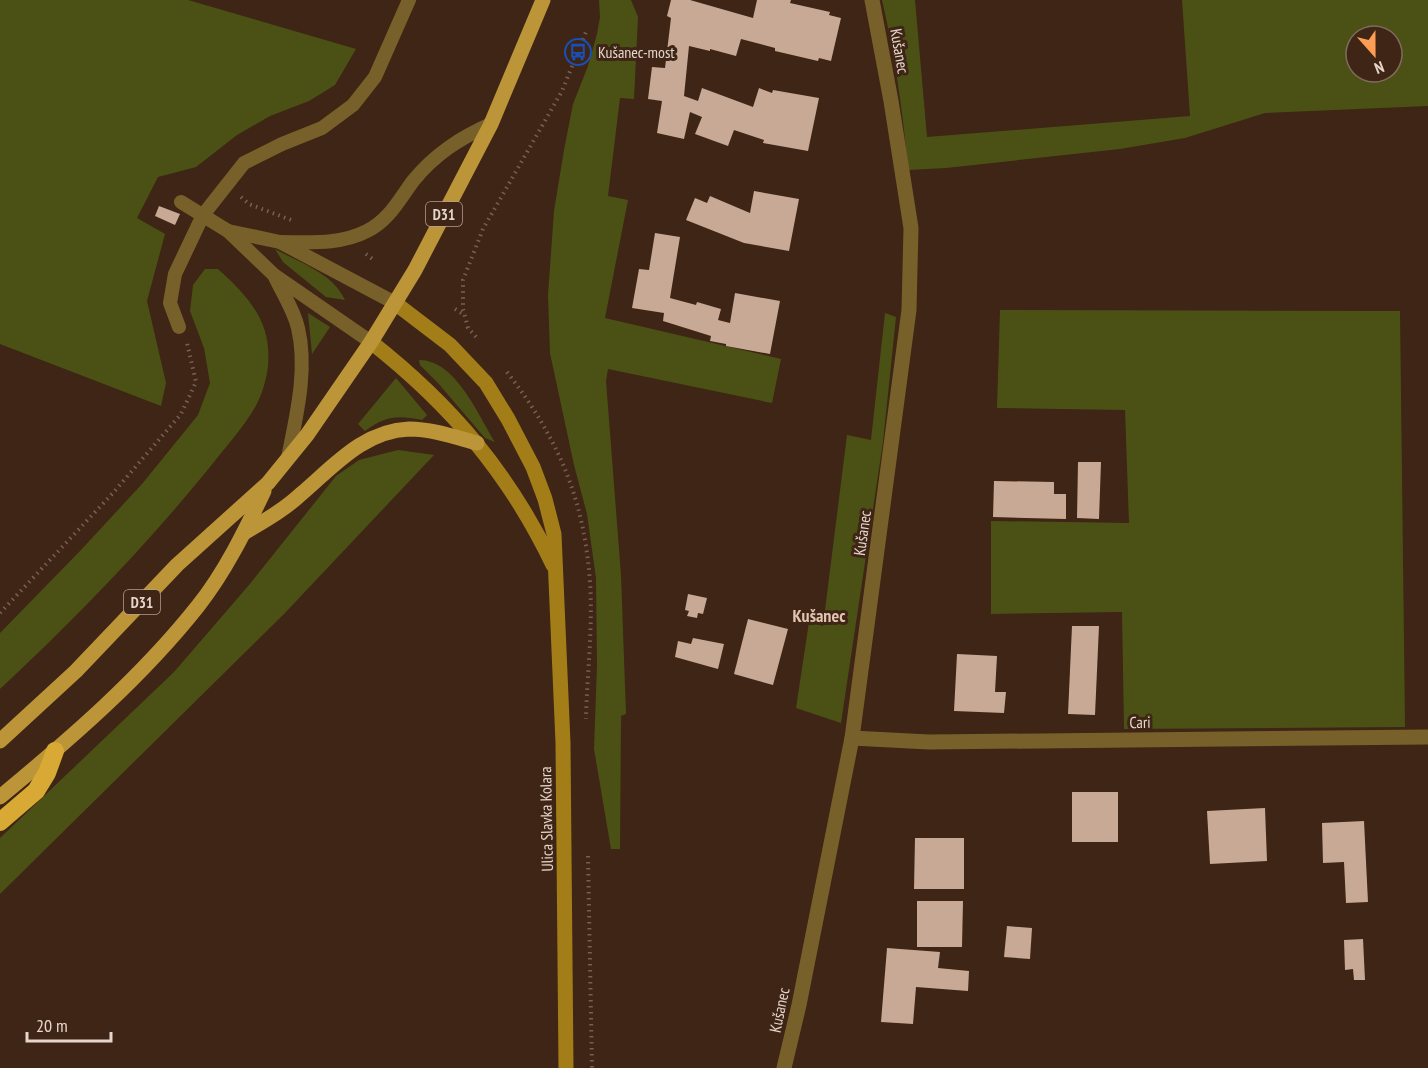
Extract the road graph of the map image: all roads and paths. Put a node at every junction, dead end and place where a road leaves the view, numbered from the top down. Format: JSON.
{"nodes":[{"id":1,"x":409,"y":0,"type":"edge"},
{"id":2,"x":543,"y":0,"type":"edge"},
{"id":3,"x":872,"y":0,"type":"edge"},
{"id":4,"x":491,"y":124,"type":"junction"},
{"id":5,"x":227,"y":184,"type":"junction"},
{"id":6,"x":181,"y":202,"type":"dead end"},
{"id":7,"x":203,"y":215,"type":"junction"},
{"id":8,"x":293,"y":220,"type":"dead end"},
{"id":9,"x":228,"y":231,"type":"junction"},
{"id":10,"x":280,"y":242,"type":"junction"},
{"id":11,"x":274,"y":275,"type":"junction"},
{"id":12,"x":395,"y":303,"type":"junction"},
{"id":13,"x":455,"y":309,"type":"dead end"},
{"id":14,"x":464,"y":314,"type":"dead end"},
{"id":15,"x":179,"y":327,"type":"joint"},
{"id":16,"x":371,"y":342,"type":"junction"},
{"id":17,"x":477,"y":443,"type":"junction"},
{"id":18,"x":288,"y":458,"type":"junction"},
{"id":19,"x":268,"y":483,"type":"junction"},
{"id":20,"x":244,"y":533,"type":"junction"},
{"id":21,"x":555,"y":570,"type":"junction"},
{"id":22,"x":0,"y":613,"type":"edge"},
{"id":23,"x":1428,"y":737,"type":"edge"},
{"id":24,"x":852,"y":738,"type":"junction"},
{"id":25,"x":0,"y":741,"type":"edge"},
{"id":26,"x":55,"y":751,"type":"junction"},
{"id":27,"x":0,"y":797,"type":"edge"},
{"id":28,"x":0,"y":822,"type":"edge"},
{"id":29,"x":566,"y":1068,"type":"edge"},
{"id":30,"x":784,"y":1068,"type":"edge"}],
"edges":[{"from":1,"to":5,"type":"lane"},
{"from":2,"to":4,"type":"main road","number":"D31"},
{"from":3,"to":24,"type":"street","name":"Kušanec"},
{"from":4,"to":10,"type":"lane"},
{"from":4,"to":12,"type":"main road","number":"D31"},
{"from":5,"to":7,"type":"lane"},
{"from":5,"to":8,"type":"path"},
{"from":6,"to":7,"type":"lane"},
{"from":7,"to":9,"type":"lane"},
{"from":7,"to":15,"type":"lane"},
{"from":9,"to":10,"type":"lane"},
{"from":9,"to":11,"type":"lane"},
{"from":10,"to":12,"type":"lane"},
{"from":11,"to":16,"type":"lane"},
{"from":11,"to":18,"type":"lane"},
{"from":12,"to":16,"type":"main road","number":"D31"},
{"from":12,"to":21,"type":"main road","name":"Ulica Slavka Kolara"},
{"from":13,"to":14,"type":"path"},
{"from":15,"to":22,"type":"path"},
{"from":16,"to":17,"type":"main road","name":"Ulica Slavka Kolara"},
{"from":16,"to":18,"type":"main road","number":"D31"},
{"from":17,"to":20,"type":"main road"},
{"from":17,"to":21,"type":"main road","name":"Ulica Slavka Kolara"},
{"from":18,"to":19,"type":"main road","number":"D31"},
{"from":19,"to":20,"type":"main road","number":"D31"},
{"from":19,"to":25,"type":"main road","number":"D31"},
{"from":20,"to":26,"type":"main road","number":"D31"},
{"from":21,"to":29,"type":"main road","name":"Ulica Slavka Kolara"},
{"from":23,"to":24,"type":"street","name":"Cari"},
{"from":24,"to":30,"type":"street","name":"Kušanec"},
{"from":26,"to":27,"type":"main road","number":"D31"},
{"from":26,"to":28,"type":"highway"}]}
